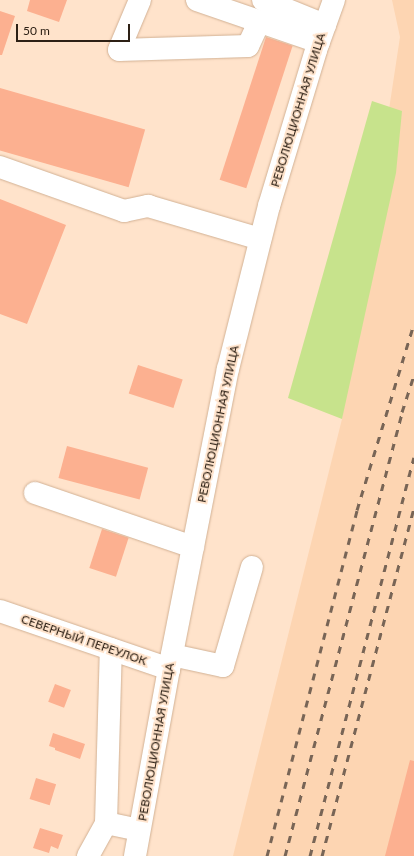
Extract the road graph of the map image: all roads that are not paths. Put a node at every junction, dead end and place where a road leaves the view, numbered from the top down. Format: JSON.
{"nodes":[{"id":1,"x":140,"y":0,"type":"edge"},
{"id":2,"x":197,"y":0,"type":"edge"},
{"id":3,"x":263,"y":0,"type":"edge"},
{"id":4,"x":334,"y":0,"type":"edge"},
{"id":5,"x":259,"y":22,"type":"junction"},
{"id":6,"x":322,"y":34,"type":"junction"},
{"id":7,"x":0,"y":167,"type":"edge"},
{"id":8,"x":260,"y":239,"type":"junction"},
{"id":9,"x":35,"y":493,"type":"dead end"},
{"id":10,"x":193,"y":547,"type":"junction"},
{"id":11,"x":252,"y":567,"type":"dead end"},
{"id":12,"x":0,"y":611,"type":"edge"},
{"id":13,"x":111,"y":649,"type":"junction"},
{"id":14,"x":170,"y":662,"type":"junction"},
{"id":15,"x":106,"y":823,"type":"junction"},
{"id":16,"x":139,"y":830,"type":"junction"},
{"id":17,"x":88,"y":856,"type":"edge"},
{"id":18,"x":135,"y":856,"type":"edge"}],
"edges":[{"from":1,"to":5,"type":"main road"},
{"from":2,"to":5,"type":"main road"},
{"from":3,"to":6,"type":"main road"},
{"from":4,"to":6,"type":"main road","name":"РЕВОЛЮЦИОННАЯ УЛИЦА"},
{"from":5,"to":6,"type":"main road"},
{"from":6,"to":8,"type":"main road","name":"РЕВОЛЮЦИОННАЯ УЛИЦА"},
{"from":7,"to":8,"type":"main road"},
{"from":8,"to":10,"type":"main road","name":"РЕВОЛЮЦИОННАЯ УЛИЦА"},
{"from":9,"to":10,"type":"main road"},
{"from":10,"to":14,"type":"main road","name":"РЕВОЛЮЦИОННАЯ УЛИЦА"},
{"from":11,"to":14,"type":"main road","name":"СЕВЕРНЫЙ ПЕРЕУЛОК"},
{"from":12,"to":13,"type":"main road","name":"СЕВЕРНЫЙ ПЕРЕУЛОК"},
{"from":13,"to":14,"type":"main road","name":"СЕВЕРНЫЙ ПЕРЕУЛОК"},
{"from":13,"to":15,"type":"main road"},
{"from":14,"to":16,"type":"main road","name":"РЕВОЛЮЦИОННАЯ УЛИЦА"},
{"from":15,"to":16,"type":"main road"},
{"from":15,"to":17,"type":"main road"},
{"from":16,"to":18,"type":"main road","name":"РЕВОЛЮЦИОННАЯ УЛИЦА"}]}
